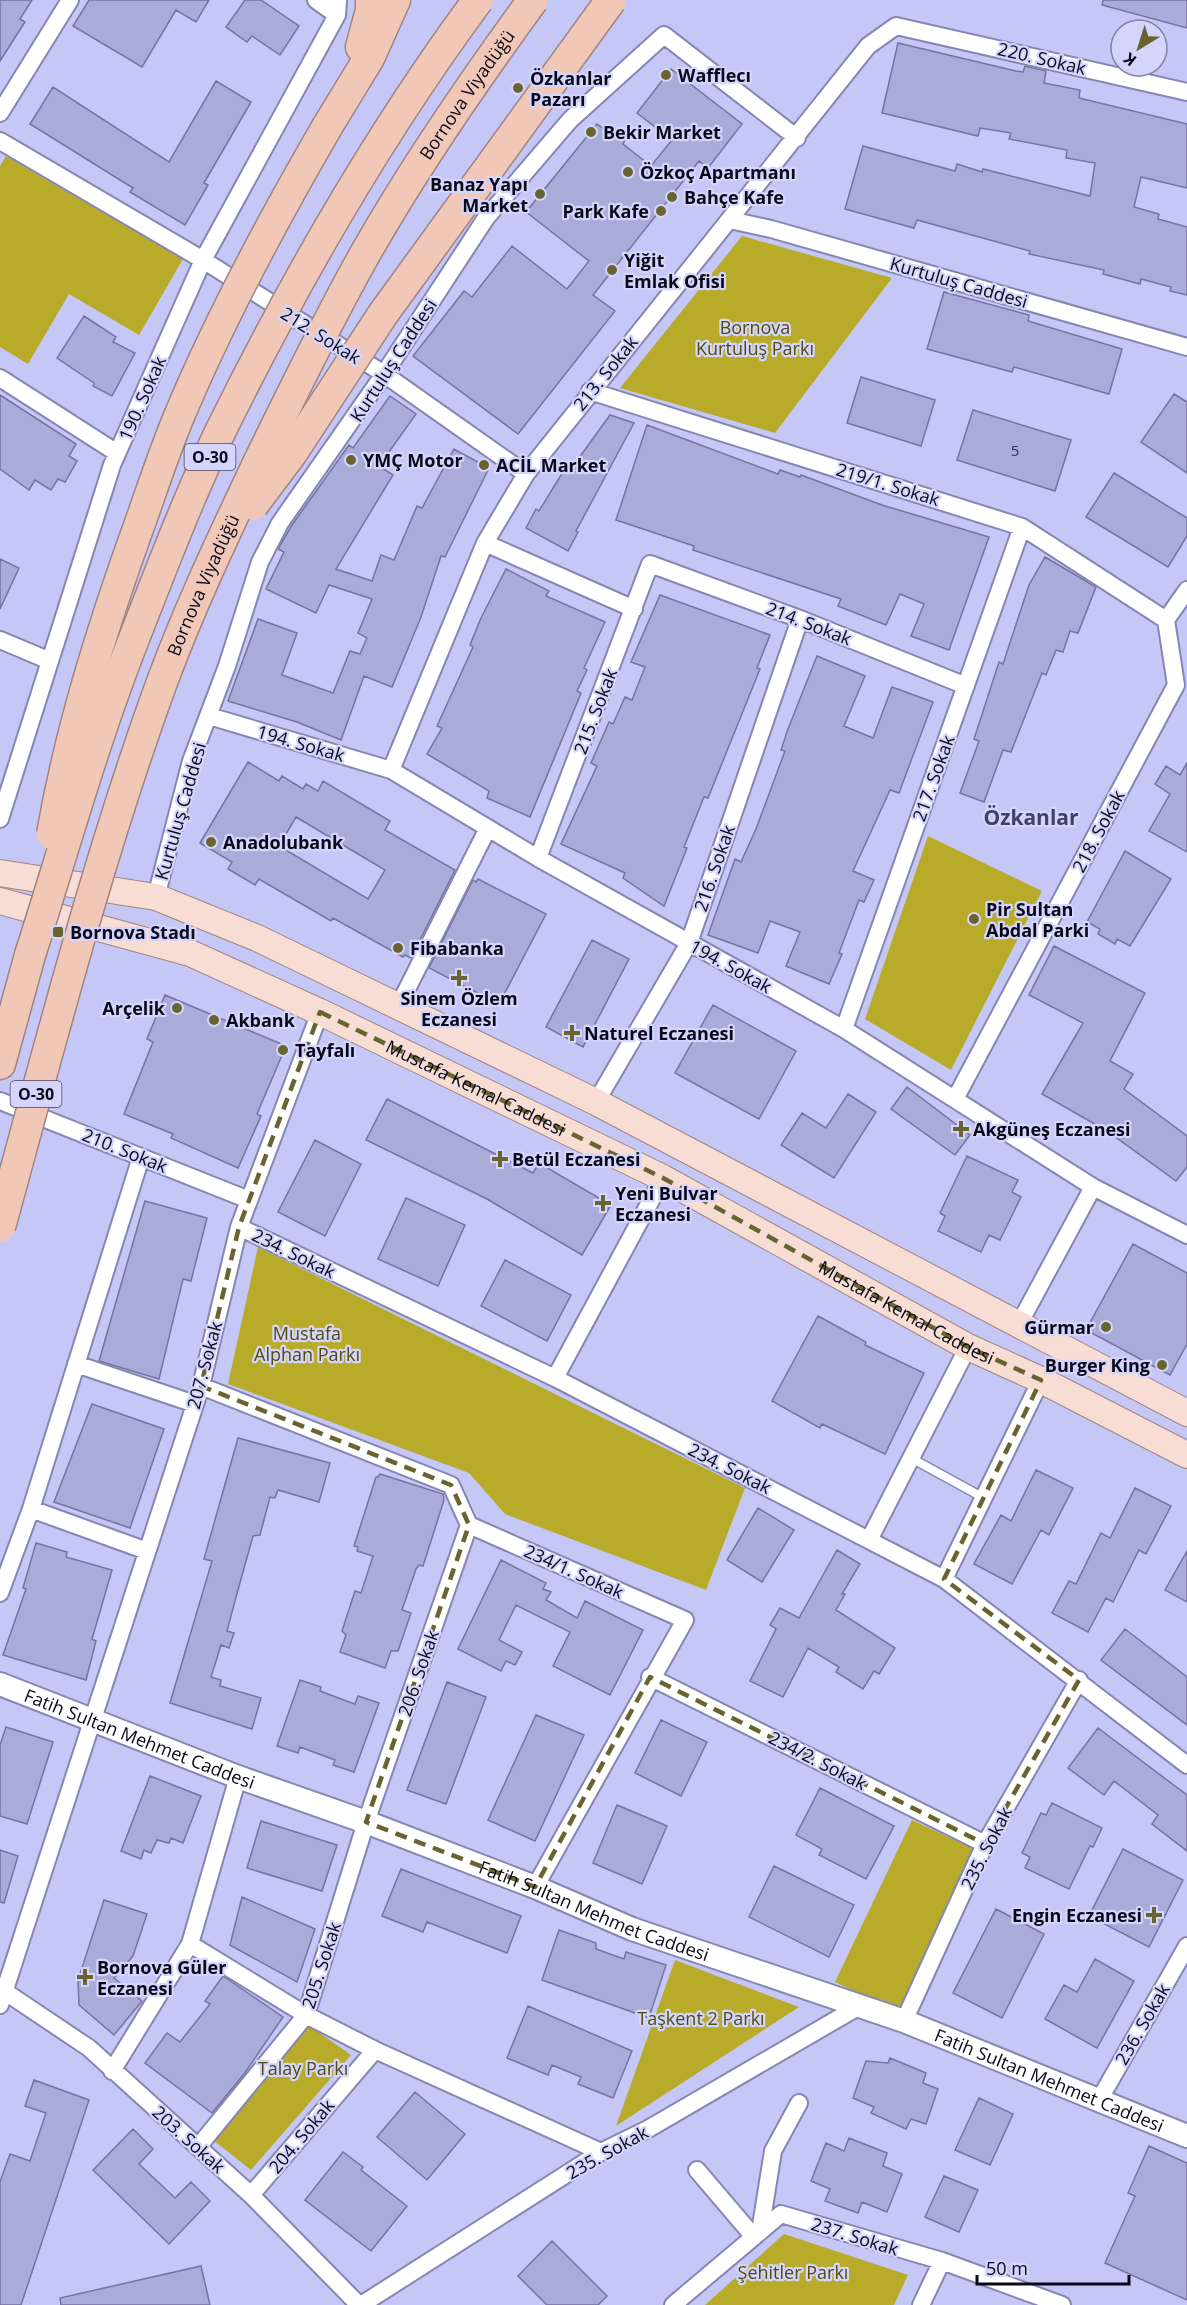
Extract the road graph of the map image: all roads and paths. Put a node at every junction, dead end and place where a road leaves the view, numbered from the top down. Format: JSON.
{"nodes":[{"id":1,"x":70,"y":0,"type":"edge"},
{"id":2,"x":316,"y":0,"type":"edge"},
{"id":3,"x":371,"y":0,"type":"edge"},
{"id":4,"x":395,"y":0,"type":"edge"},
{"id":5,"x":478,"y":0,"type":"edge"},
{"id":6,"x":533,"y":0,"type":"edge"},
{"id":7,"x":611,"y":0,"type":"edge"},
{"id":8,"x":338,"y":7,"type":"edge"},
{"id":9,"x":896,"y":26,"type":"joint"},
{"id":10,"x":1187,"y":92,"type":"edge"},
{"id":11,"x":0,"y":113,"type":"edge"},
{"id":12,"x":327,"y":127,"type":"junction"},
{"id":13,"x":797,"y":138,"type":"junction"},
{"id":14,"x":0,"y":141,"type":"edge"},
{"id":15,"x":730,"y":220,"type":"junction"},
{"id":16,"x":203,"y":260,"type":"junction"},
{"id":17,"x":1187,"y":347,"type":"edge"},
{"id":18,"x":384,"y":374,"type":"junction"},
{"id":19,"x":0,"y":378,"type":"edge"},
{"id":20,"x":590,"y":391,"type":"junction"},
{"id":21,"x":117,"y":453,"type":"junction"},
{"id":22,"x":526,"y":474,"type":"junction"},
{"id":23,"x":1022,"y":526,"type":"junction"},
{"id":24,"x":485,"y":543,"type":"junction"},
{"id":25,"x":210,"y":563,"type":"junction"},
{"id":26,"x":650,"y":564,"type":"joint"},
{"id":27,"x":1187,"y":590,"type":"edge"},
{"id":28,"x":634,"y":609,"type":"junction"},
{"id":29,"x":800,"y":619,"type":"junction"},
{"id":30,"x":1166,"y":620,"type":"junction"},
{"id":31,"x":0,"y":640,"type":"edge"},
{"id":32,"x":50,"y":661,"type":"junction"},
{"id":33,"x":966,"y":686,"type":"junction"},
{"id":34,"x":1181,"y":688,"type":"edge"},
{"id":35,"x":209,"y":716,"type":"junction"},
{"id":36,"x":391,"y":770,"type":"junction"},
{"id":37,"x":0,"y":819,"type":"edge"},
{"id":38,"x":488,"y":828,"type":"junction"},
{"id":39,"x":538,"y":858,"type":"junction"},
{"id":40,"x":0,"y":873,"type":"edge"},
{"id":41,"x":156,"y":897,"type":"junction"},
{"id":42,"x":0,"y":901,"type":"edge"},
{"id":43,"x":689,"y":943,"type":"junction"},
{"id":44,"x":30,"y":955,"type":"junction"},
{"id":45,"x":398,"y":1007,"type":"junction"},
{"id":46,"x":320,"y":1012,"type":"junction"},
{"id":47,"x":844,"y":1029,"type":"junction"},
{"id":48,"x":0,"y":1064,"type":"edge"},
{"id":49,"x":956,"y":1099,"type":"junction"},
{"id":50,"x":0,"y":1101,"type":"edge"},
{"id":51,"x":597,"y":1102,"type":"junction"},
{"id":52,"x":141,"y":1157,"type":"junction"},
{"id":53,"x":663,"y":1178,"type":"junction"},
{"id":54,"x":1093,"y":1187,"type":"junction"},
{"id":55,"x":249,"y":1200,"type":"junction"},
{"id":56,"x":0,"y":1227,"type":"edge"},
{"id":57,"x":238,"y":1227,"type":"junction"},
{"id":58,"x":1187,"y":1235,"type":"edge"},
{"id":59,"x":1017,"y":1326,"type":"junction"},
{"id":60,"x":968,"y":1347,"type":"junction"},
{"id":61,"x":76,"y":1364,"type":"junction"},
{"id":62,"x":555,"y":1378,"type":"junction"},
{"id":63,"x":1041,"y":1380,"type":"junction"},
{"id":64,"x":201,"y":1386,"type":"junction"},
{"id":65,"x":195,"y":1404,"type":"junction"},
{"id":66,"x":1187,"y":1413,"type":"edge"},
{"id":67,"x":1187,"y":1455,"type":"edge"},
{"id":68,"x":911,"y":1458,"type":"junction"},
{"id":69,"x":984,"y":1498,"type":"junction"},
{"id":70,"x":31,"y":1509,"type":"junction"},
{"id":71,"x":469,"y":1525,"type":"junction"},
{"id":72,"x":868,"y":1540,"type":"junction"},
{"id":73,"x":147,"y":1551,"type":"junction"},
{"id":74,"x":944,"y":1579,"type":"junction"},
{"id":75,"x":0,"y":1593,"type":"edge"},
{"id":76,"x":650,"y":1677,"type":"junction"},
{"id":77,"x":1079,"y":1680,"type":"junction"},
{"id":78,"x":0,"y":1684,"type":"edge"},
{"id":79,"x":92,"y":1719,"type":"junction"},
{"id":80,"x":1187,"y":1765,"type":"edge"},
{"id":81,"x":238,"y":1777,"type":"junction"},
{"id":82,"x":366,"y":1822,"type":"junction"},
{"id":83,"x":985,"y":1844,"type":"junction"},
{"id":84,"x":535,"y":1887,"type":"junction"},
{"id":85,"x":190,"y":1944,"type":"junction"},
{"id":86,"x":1187,"y":1946,"type":"edge"},
{"id":87,"x":2,"y":1998,"type":"edge"},
{"id":88,"x":858,"y":2007,"type":"junction"},
{"id":89,"x":306,"y":2015,"type":"junction"},
{"id":90,"x":904,"y":2021,"type":"junction"},
{"id":91,"x":375,"y":2050,"type":"junction"},
{"id":92,"x":112,"y":2071,"type":"junction"},
{"id":93,"x":1098,"y":2102,"type":"junction"},
{"id":94,"x":799,"y":2103,"type":"dead end"},
{"id":95,"x":1187,"y":2136,"type":"edge"},
{"id":96,"x":198,"y":2146,"type":"junction"},
{"id":97,"x":601,"y":2152,"type":"junction"},
{"id":98,"x":698,"y":2170,"type":"dead end"},
{"id":99,"x":251,"y":2195,"type":"junction"},
{"id":100,"x":757,"y":2234,"type":"junction"},
{"id":101,"x":942,"y":2261,"type":"junction"},
{"id":102,"x":360,"y":2305,"type":"edge"},
{"id":103,"x":674,"y":2305,"type":"edge"},
{"id":104,"x":921,"y":2305,"type":"edge"},
{"id":105,"x":1062,"y":2305,"type":"edge"}],
"edges":[{"from":1,"to":11,"type":"street"},
{"from":2,"to":8,"type":"street"},
{"from":3,"to":12,"type":"highway"},
{"from":4,"to":12,"type":"highway"},
{"from":5,"to":44,"type":"highway","number":"O-30","bridge":true},
{"from":6,"to":25,"type":"highway","name":"Bornova Viyadüğü","number":"O-30","bridge":true},
{"from":7,"to":25,"type":"highway","bridge":true},
{"from":8,"to":16,"type":"street","name":"190. Sokak"},
{"from":9,"to":10,"type":"street","name":"220. Sokak"},
{"from":9,"to":13,"type":"street","name":"213. Sokak"},
{"from":12,"to":44,"type":"highway","bridge":true},
{"from":13,"to":15,"type":"street","name":"213. Sokak"},
{"from":13,"to":18,"type":"street","name":"Kurtuluş Caddesi"},
{"from":14,"to":16,"type":"street","name":"212. Sokak"},
{"from":15,"to":17,"type":"street","name":"Kurtuluş Caddesi"},
{"from":15,"to":20,"type":"street","name":"213. Sokak"},
{"from":16,"to":18,"type":"street","name":"212. Sokak"},
{"from":16,"to":21,"type":"street","name":"190. Sokak"},
{"from":18,"to":22,"type":"street","name":"212. Sokak"},
{"from":18,"to":35,"type":"street","name":"Kurtuluş Caddesi"},
{"from":19,"to":21,"type":"street"},
{"from":20,"to":22,"type":"street","name":"213. Sokak"},
{"from":20,"to":23,"type":"street","name":"219/1. Sokak"},
{"from":21,"to":32,"type":"street","name":"190. Sokak"},
{"from":22,"to":24,"type":"street","name":"213. Sokak"},
{"from":23,"to":30,"type":"street","name":"219/1. Sokak"},
{"from":23,"to":33,"type":"street","name":"217. Sokak"},
{"from":24,"to":28,"type":"street"},
{"from":24,"to":36,"type":"street","name":"213. Sokak"},
{"from":25,"to":56,"type":"highway","name":"Bornova Viyadüğü","number":"O-30","bridge":true},
{"from":26,"to":28,"type":"street","name":"215. Sokak"},
{"from":26,"to":29,"type":"street","name":"214. Sokak"},
{"from":27,"to":30,"type":"street"},
{"from":28,"to":39,"type":"street","name":"215. Sokak"},
{"from":29,"to":33,"type":"street","name":"214. Sokak"},
{"from":29,"to":43,"type":"street","name":"216. Sokak"},
{"from":30,"to":34,"type":"street","name":"218. Sokak"},
{"from":31,"to":32,"type":"street"},
{"from":32,"to":37,"type":"street","name":"190. Sokak"},
{"from":33,"to":47,"type":"street","name":"217. Sokak"},
{"from":34,"to":49,"type":"street","name":"218. Sokak"},
{"from":35,"to":36,"type":"street","name":"194. Sokak"},
{"from":35,"to":41,"type":"street","name":"Kurtuluş Caddesi"},
{"from":36,"to":38,"type":"street","name":"194. Sokak"},
{"from":38,"to":39,"type":"street","name":"194. Sokak"},
{"from":38,"to":45,"type":"street"},
{"from":39,"to":43,"type":"street","name":"194. Sokak"},
{"from":40,"to":41,"type":"main road"},
{"from":41,"to":45,"type":"main road"},
{"from":42,"to":46,"type":"main road","name":"Mustafa Kemal Caddesi"},
{"from":43,"to":47,"type":"street","name":"194. Sokak"},
{"from":43,"to":51,"type":"street","name":"216. Sokak"},
{"from":44,"to":48,"type":"highway","number":"O-30"},
{"from":45,"to":51,"type":"main road"},
{"from":46,"to":53,"type":"main road","name":"Mustafa Kemal Caddesi"},
{"from":46,"to":55,"type":"street","name":"207. Sokak"},
{"from":47,"to":49,"type":"street","name":"194. Sokak"},
{"from":49,"to":54,"type":"street","name":"194. Sokak"},
{"from":50,"to":52,"type":"street","name":"210. Sokak"},
{"from":51,"to":59,"type":"main road"},
{"from":52,"to":55,"type":"street","name":"210. Sokak"},
{"from":52,"to":61,"type":"street"},
{"from":53,"to":60,"type":"main road","name":"Mustafa Kemal Caddesi"},
{"from":53,"to":62,"type":"street"},
{"from":54,"to":58,"type":"street","name":"194. Sokak"},
{"from":54,"to":59,"type":"street"},
{"from":55,"to":57,"type":"street","name":"207. Sokak"},
{"from":57,"to":62,"type":"street","name":"234. Sokak"},
{"from":57,"to":64,"type":"street","name":"207. Sokak"},
{"from":59,"to":66,"type":"main road"},
{"from":60,"to":63,"type":"main road","name":"Mustafa Kemal Caddesi"},
{"from":60,"to":68,"type":"street"},
{"from":61,"to":65,"type":"street"},
{"from":61,"to":70,"type":"street"},
{"from":62,"to":72,"type":"street","name":"234. Sokak"},
{"from":63,"to":67,"type":"main road","name":"Mustafa Kemal Caddesi"},
{"from":63,"to":69,"type":"street"},
{"from":64,"to":65,"type":"street","name":"207. Sokak"},
{"from":64,"to":71,"type":"street"},
{"from":65,"to":73,"type":"street","name":"207. Sokak"},
{"from":68,"to":69,"type":"lane"},
{"from":68,"to":72,"type":"street"},
{"from":69,"to":74,"type":"street"},
{"from":70,"to":73,"type":"street"},
{"from":70,"to":75,"type":"street"},
{"from":71,"to":76,"type":"street","name":"234/1. Sokak"},
{"from":71,"to":82,"type":"street","name":"206. Sokak"},
{"from":72,"to":74,"type":"street","name":"234. Sokak"},
{"from":73,"to":79,"type":"street","name":"207. Sokak"},
{"from":74,"to":77,"type":"street","name":"234. Sokak"},
{"from":76,"to":83,"type":"street","name":"234/2. Sokak"},
{"from":76,"to":84,"type":"street","name":"234/1. Sokak"},
{"from":77,"to":80,"type":"street","name":"234. Sokak"},
{"from":77,"to":83,"type":"street","name":"235. Sokak"},
{"from":78,"to":79,"type":"main road","name":"Fatih Sultan Mehmet Caddesi"},
{"from":79,"to":81,"type":"main road","name":"Fatih Sultan Mehmet Caddesi"},
{"from":79,"to":87,"type":"street","name":"207. Sokak"},
{"from":81,"to":82,"type":"main road","name":"Fatih Sultan Mehmet Caddesi"},
{"from":81,"to":85,"type":"street"},
{"from":82,"to":84,"type":"main road","name":"Fatih Sultan Mehmet Caddesi"},
{"from":82,"to":89,"type":"street","name":"205. Sokak"},
{"from":83,"to":90,"type":"street","name":"235. Sokak"},
{"from":84,"to":88,"type":"main road","name":"Fatih Sultan Mehmet Caddesi"},
{"from":85,"to":89,"type":"street"},
{"from":85,"to":92,"type":"street"},
{"from":86,"to":93,"type":"street","name":"236. Sokak"},
{"from":87,"to":92,"type":"street","name":"203. Sokak"},
{"from":88,"to":90,"type":"main road","name":"Fatih Sultan Mehmet Caddesi"},
{"from":88,"to":97,"type":"street","name":"235. Sokak"},
{"from":89,"to":91,"type":"street"},
{"from":89,"to":96,"type":"street","name":"205. Sokak"},
{"from":90,"to":93,"type":"main road","name":"Fatih Sultan Mehmet Caddesi"},
{"from":91,"to":97,"type":"street"},
{"from":91,"to":99,"type":"street","name":"204. Sokak"},
{"from":92,"to":96,"type":"street","name":"203. Sokak"},
{"from":93,"to":95,"type":"main road","name":"Fatih Sultan Mehmet Caddesi"},
{"from":94,"to":100,"type":"street"},
{"from":96,"to":99,"type":"street","name":"203. Sokak"},
{"from":97,"to":102,"type":"street","name":"235. Sokak"},
{"from":98,"to":100,"type":"street"},
{"from":99,"to":102,"type":"street","name":"203. Sokak"},
{"from":100,"to":101,"type":"street","name":"237. Sokak"},
{"from":100,"to":103,"type":"street","name":"237. Sokak"},
{"from":101,"to":104,"type":"street"},
{"from":101,"to":105,"type":"street","name":"237. Sokak"}]}
